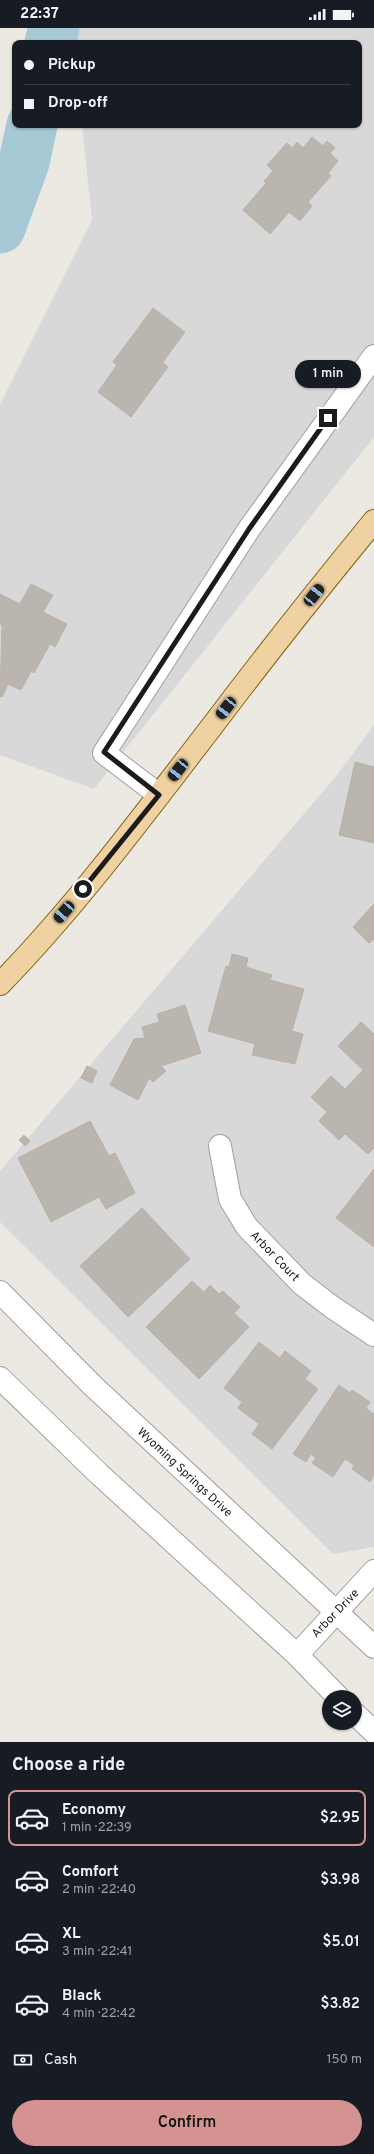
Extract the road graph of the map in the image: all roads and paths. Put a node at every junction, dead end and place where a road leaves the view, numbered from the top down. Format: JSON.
{"nodes":[{"id":1,"x":374,"y":356,"type":"edge"},
{"id":2,"x":374,"y":521,"type":"edge"},
{"id":3,"x":159,"y":795,"type":"junction"},
{"id":4,"x":0,"y":984,"type":"edge"},
{"id":5,"x":220,"y":1146,"type":"dead end"},
{"id":6,"x":0,"y":1292,"type":"edge"},
{"id":7,"x":374,"y":1335,"type":"edge"},
{"id":8,"x":0,"y":1378,"type":"edge"},
{"id":9,"x":374,"y":1571,"type":"edge"},
{"id":10,"x":335,"y":1612,"type":"junction"},
{"id":11,"x":374,"y":1647,"type":"edge"},
{"id":12,"x":297,"y":1655,"type":"junction"},
{"id":13,"x":331,"y":1690,"type":"edge"}],
"edges":[{"from":1,"to":3,"type":"street"},
{"from":2,"to":3,"type":"main road"},
{"from":3,"to":4,"type":"main road"},
{"from":5,"to":7,"type":"street","name":"Arbor Court"},
{"from":6,"to":10,"type":"street","name":"Wyoming Springs Drive"},
{"from":8,"to":12,"type":"street"},
{"from":9,"to":10,"type":"street","name":"Arbor Drive"},
{"from":10,"to":11,"type":"street","name":"Wyoming Springs Drive"},
{"from":10,"to":12,"type":"street","name":"Arbor Drive"},
{"from":12,"to":13,"type":"street"}]}
